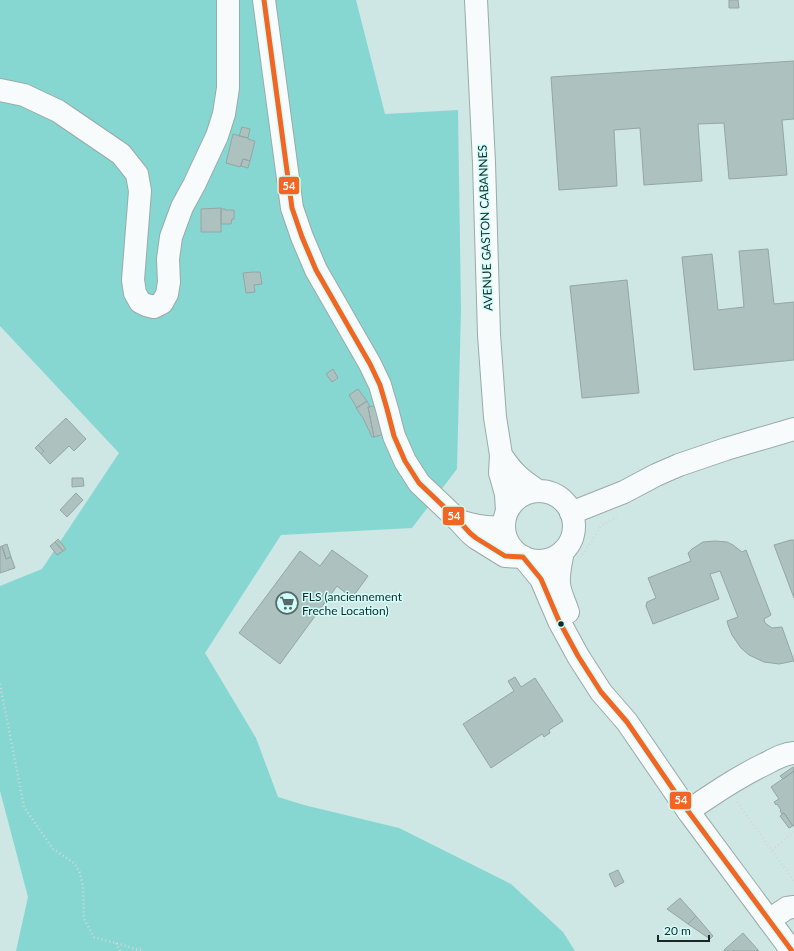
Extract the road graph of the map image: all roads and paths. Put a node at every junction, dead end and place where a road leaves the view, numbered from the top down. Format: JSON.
{"nodes":[{"id":1,"x":228,"y":0,"type":"edge"},
{"id":2,"x":264,"y":0,"type":"edge"},
{"id":3,"x":476,"y":0,"type":"edge"},
{"id":4,"x":0,"y":90,"type":"edge"},
{"id":5,"x":794,"y":429,"type":"edge"},
{"id":6,"x":501,"y":455,"type":"junction"},
{"id":7,"x":538,"y":491,"type":"junction"},
{"id":8,"x":571,"y":512,"type":"junction"},
{"id":9,"x":621,"y":515,"type":"dead end"},
{"id":10,"x":497,"y":527,"type":"junction"},
{"id":11,"x":572,"y":554,"type":"junction"},
{"id":12,"x":523,"y":557,"type":"junction"},
{"id":13,"x":0,"y":684,"type":"edge"},
{"id":14,"x":627,"y":722,"type":"junction"},
{"id":15,"x":794,"y":753,"type":"edge"},
{"id":16,"x":726,"y":786,"type":"junction"},
{"id":17,"x":688,"y":811,"type":"junction"},
{"id":18,"x":794,"y":832,"type":"edge"},
{"id":19,"x":772,"y":850,"type":"junction"},
{"id":20,"x":794,"y":881,"type":"edge"},
{"id":21,"x":794,"y":907,"type":"edge"},
{"id":22,"x":769,"y":920,"type":"junction"},
{"id":23,"x":116,"y":943,"type":"junction"},
{"id":24,"x":120,"y":951,"type":"edge"},
{"id":25,"x":144,"y":951,"type":"edge"},
{"id":26,"x":792,"y":951,"type":"edge"}],
"edges":[{"from":1,"to":4,"type":"street"},
{"from":2,"to":10,"type":"street"},
{"from":3,"to":6,"type":"street","name":"AVENUE GASTON CABANNES"},
{"from":5,"to":8,"type":"street"},
{"from":6,"to":7,"type":"street","name":"AVENUE GASTON CABANNES"},
{"from":6,"to":10,"type":"street","name":"AVENUE GASTON CABANNES"},
{"from":7,"to":8,"type":"street"},
{"from":7,"to":10,"type":"street"},
{"from":8,"to":11,"type":"street"},
{"from":9,"to":11,"type":"path"},
{"from":10,"to":12,"type":"street"},
{"from":11,"to":12,"type":"street"},
{"from":11,"to":14,"type":"street"},
{"from":12,"to":14,"type":"street"},
{"from":13,"to":23,"type":"path"},
{"from":14,"to":17,"type":"street"},
{"from":15,"to":16,"type":"street"},
{"from":16,"to":17,"type":"street"},
{"from":16,"to":19,"type":"path"},
{"from":17,"to":22,"type":"street"},
{"from":18,"to":19,"type":"path"},
{"from":19,"to":20,"type":"path"},
{"from":21,"to":22,"type":"street"},
{"from":22,"to":26,"type":"street"},
{"from":23,"to":24,"type":"path"},
{"from":23,"to":25,"type":"path"}]}
